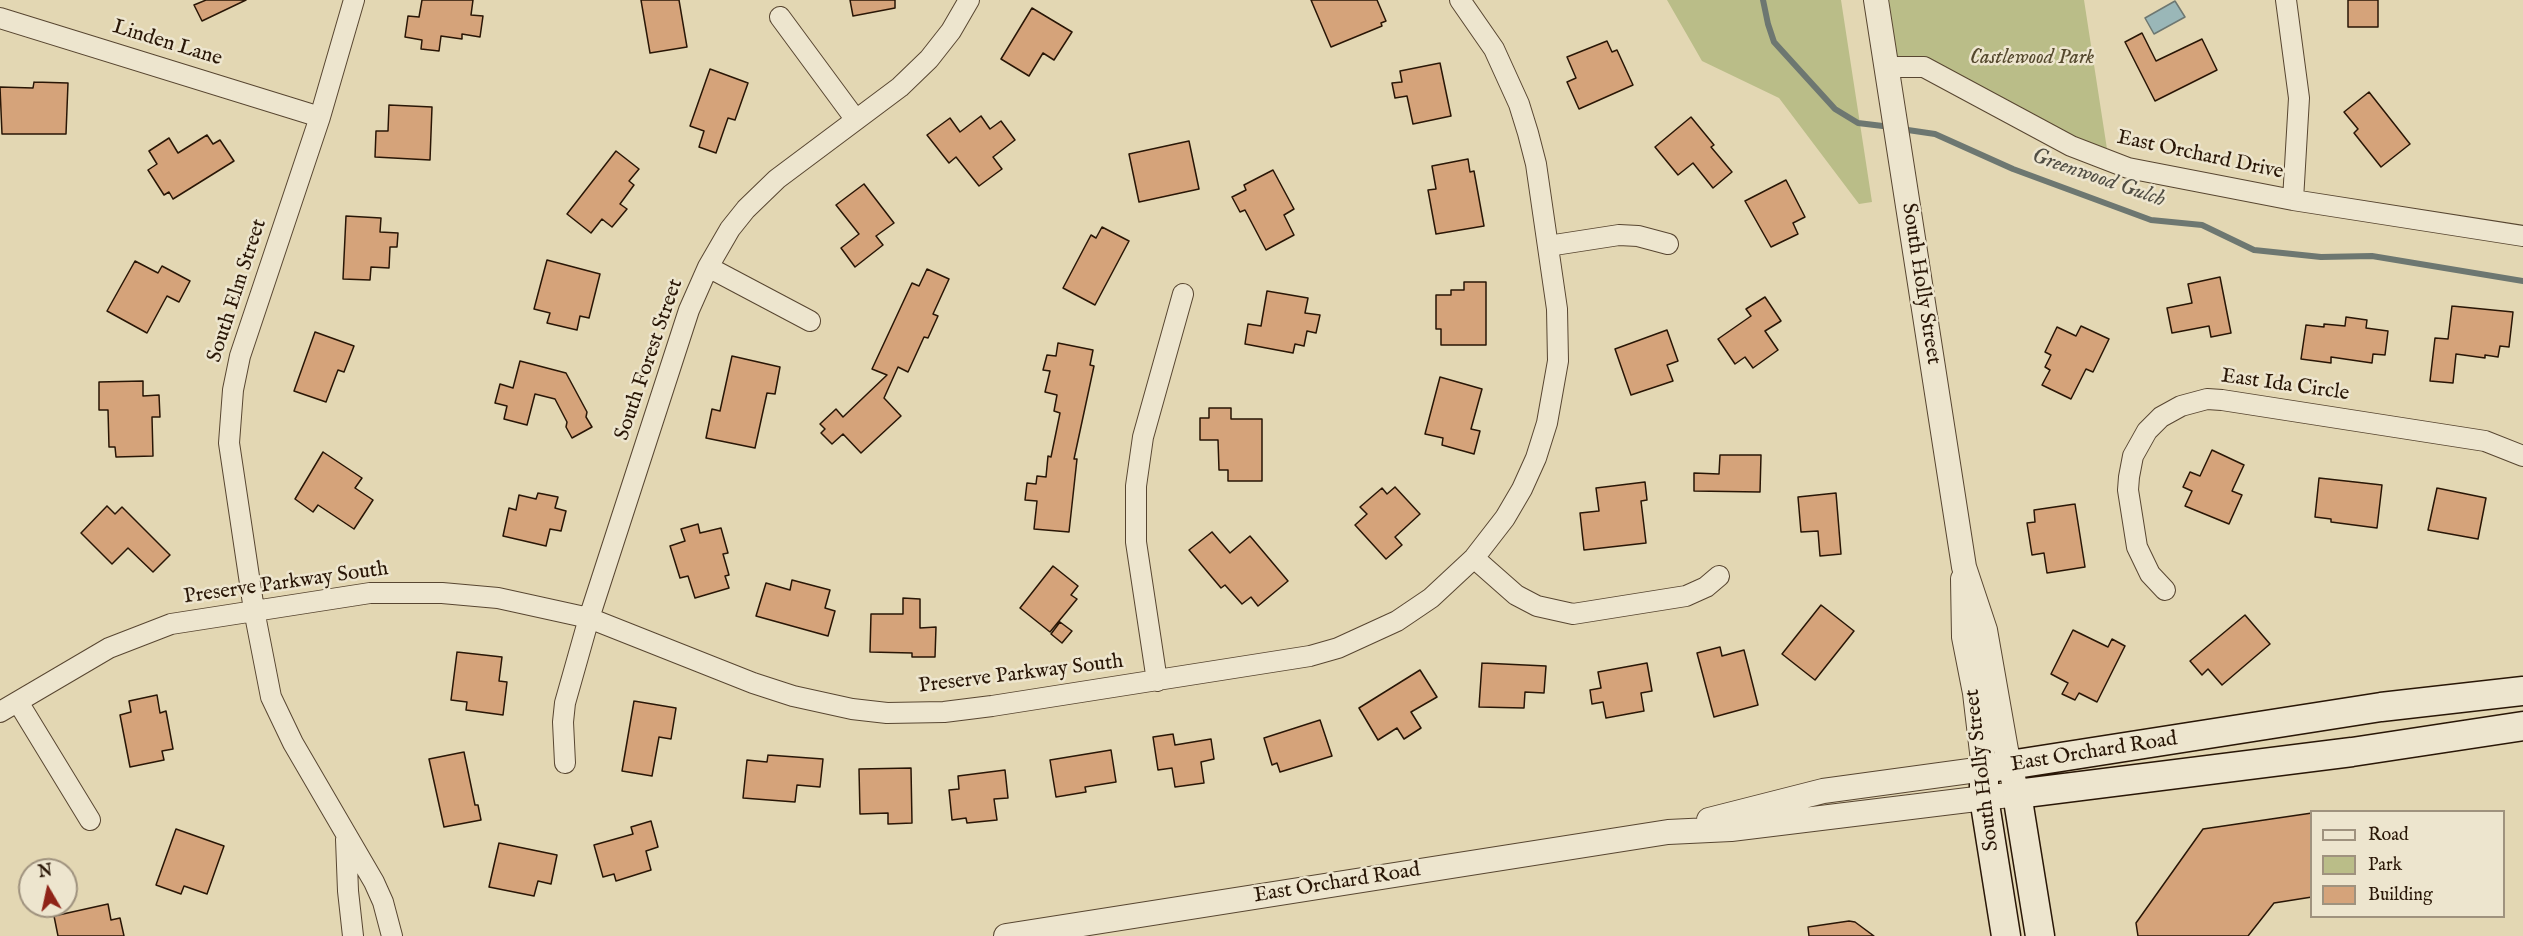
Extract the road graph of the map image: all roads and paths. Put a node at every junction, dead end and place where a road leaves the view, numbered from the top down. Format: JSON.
{"nodes":[{"id":1,"x":354,"y":0,"type":"edge"},
{"id":2,"x":969,"y":0,"type":"edge"},
{"id":3,"x":1460,"y":0,"type":"edge"},
{"id":4,"x":1876,"y":0,"type":"edge"},
{"id":5,"x":2286,"y":0,"type":"edge"},
{"id":6,"x":780,"y":17,"type":"dead end"},
{"id":7,"x":0,"y":18,"type":"edge"},
{"id":8,"x":1889,"y":79,"type":"junction"},
{"id":9,"x":320,"y":117,"type":"junction"},
{"id":10,"x":856,"y":120,"type":"junction"},
{"id":11,"x":2293,"y":200,"type":"junction"},
{"id":12,"x":2523,"y":236,"type":"edge"},
{"id":13,"x":1668,"y":244,"type":"dead end"},
{"id":14,"x":1548,"y":246,"type":"junction"},
{"id":15,"x":708,"y":267,"type":"junction"},
{"id":16,"x":1184,"y":294,"type":"dead end"},
{"id":17,"x":810,"y":321,"type":"dead end"},
{"id":18,"x":2523,"y":456,"type":"edge"},
{"id":19,"x":1474,"y":558,"type":"junction"},
{"id":20,"x":1719,"y":576,"type":"dead end"},
{"id":21,"x":2165,"y":590,"type":"dead end"},
{"id":22,"x":254,"y":610,"type":"junction"},
{"id":23,"x":589,"y":618,"type":"junction"},
{"id":24,"x":1157,"y":681,"type":"junction"},
{"id":25,"x":2523,"y":691,"type":"edge"},
{"id":26,"x":18,"y":702,"type":"junction"},
{"id":27,"x":0,"y":712,"type":"edge"},
{"id":28,"x":2523,"y":726,"type":"edge"},
{"id":29,"x":564,"y":763,"type":"dead end"},
{"id":30,"x":1997,"y":767,"type":"junction"},
{"id":31,"x":2017,"y":794,"type":"junction"},
{"id":32,"x":1984,"y":798,"type":"junction"},
{"id":33,"x":90,"y":820,"type":"dead end"},
{"id":34,"x":1668,"y":832,"type":"junction"},
{"id":35,"x":346,"y":836,"type":"junction"},
{"id":36,"x":353,"y":936,"type":"edge"},
{"id":37,"x":392,"y":936,"type":"edge"},
{"id":38,"x":1006,"y":936,"type":"edge"},
{"id":39,"x":2006,"y":936,"type":"edge"},
{"id":40,"x":2040,"y":936,"type":"edge"}],
"edges":[{"from":1,"to":9,"type":"street","name":"South Elm Street"},
{"from":2,"to":10,"type":"street","name":"South Forest Street"},
{"from":3,"to":14,"type":"street","name":"Preserve Parkway South"},
{"from":4,"to":8,"type":"street","name":"South Holly Street"},
{"from":5,"to":11,"type":"street"},
{"from":6,"to":10,"type":"street"},
{"from":7,"to":9,"type":"street","name":"Linden Lane"},
{"from":8,"to":11,"type":"street","name":"East Orchard Drive"},
{"from":8,"to":30,"type":"street","name":"South Holly Street"},
{"from":9,"to":22,"type":"street","name":"South Elm Street"},
{"from":10,"to":15,"type":"street","name":"South Forest Street"},
{"from":11,"to":12,"type":"street","name":"East Orchard Drive"},
{"from":13,"to":14,"type":"street"},
{"from":14,"to":19,"type":"street","name":"Preserve Parkway South"},
{"from":15,"to":17,"type":"street"},
{"from":15,"to":23,"type":"street","name":"South Forest Street"},
{"from":16,"to":24,"type":"street"},
{"from":18,"to":21,"type":"street","name":"East Ida Circle"},
{"from":19,"to":20,"type":"street"},
{"from":19,"to":24,"type":"street","name":"Preserve Parkway South"},
{"from":22,"to":23,"type":"street","name":"Preserve Parkway South"},
{"from":22,"to":26,"type":"street","name":"Preserve Parkway South"},
{"from":22,"to":35,"type":"street","name":"South Elm Street"},
{"from":23,"to":24,"type":"street","name":"Preserve Parkway South"},
{"from":23,"to":29,"type":"street","name":"South Forest Street"},
{"from":25,"to":30,"type":"main road","name":"East Orchard Road"},
{"from":26,"to":27,"type":"street","name":"Preserve Parkway South"},
{"from":26,"to":33,"type":"street"},
{"from":28,"to":31,"type":"main road","name":"East Orchard Road"},
{"from":30,"to":31,"type":"street","name":"South Holly Street"},
{"from":30,"to":32,"type":"main road","name":"South Holly Street"},
{"from":30,"to":34,"type":"street","name":"East Orchard Road"},
{"from":31,"to":32,"type":"street","name":"East Orchard Road"},
{"from":31,"to":40,"type":"main road","name":"South Holly Street"},
{"from":32,"to":34,"type":"street","name":"East Orchard Road"},
{"from":32,"to":39,"type":"main road","name":"South Holly Street"},
{"from":34,"to":38,"type":"street","name":"East Orchard Road"},
{"from":35,"to":36,"type":"street","name":"South Elm Street"},
{"from":35,"to":37,"type":"street","name":"South Elm Street"}]}
